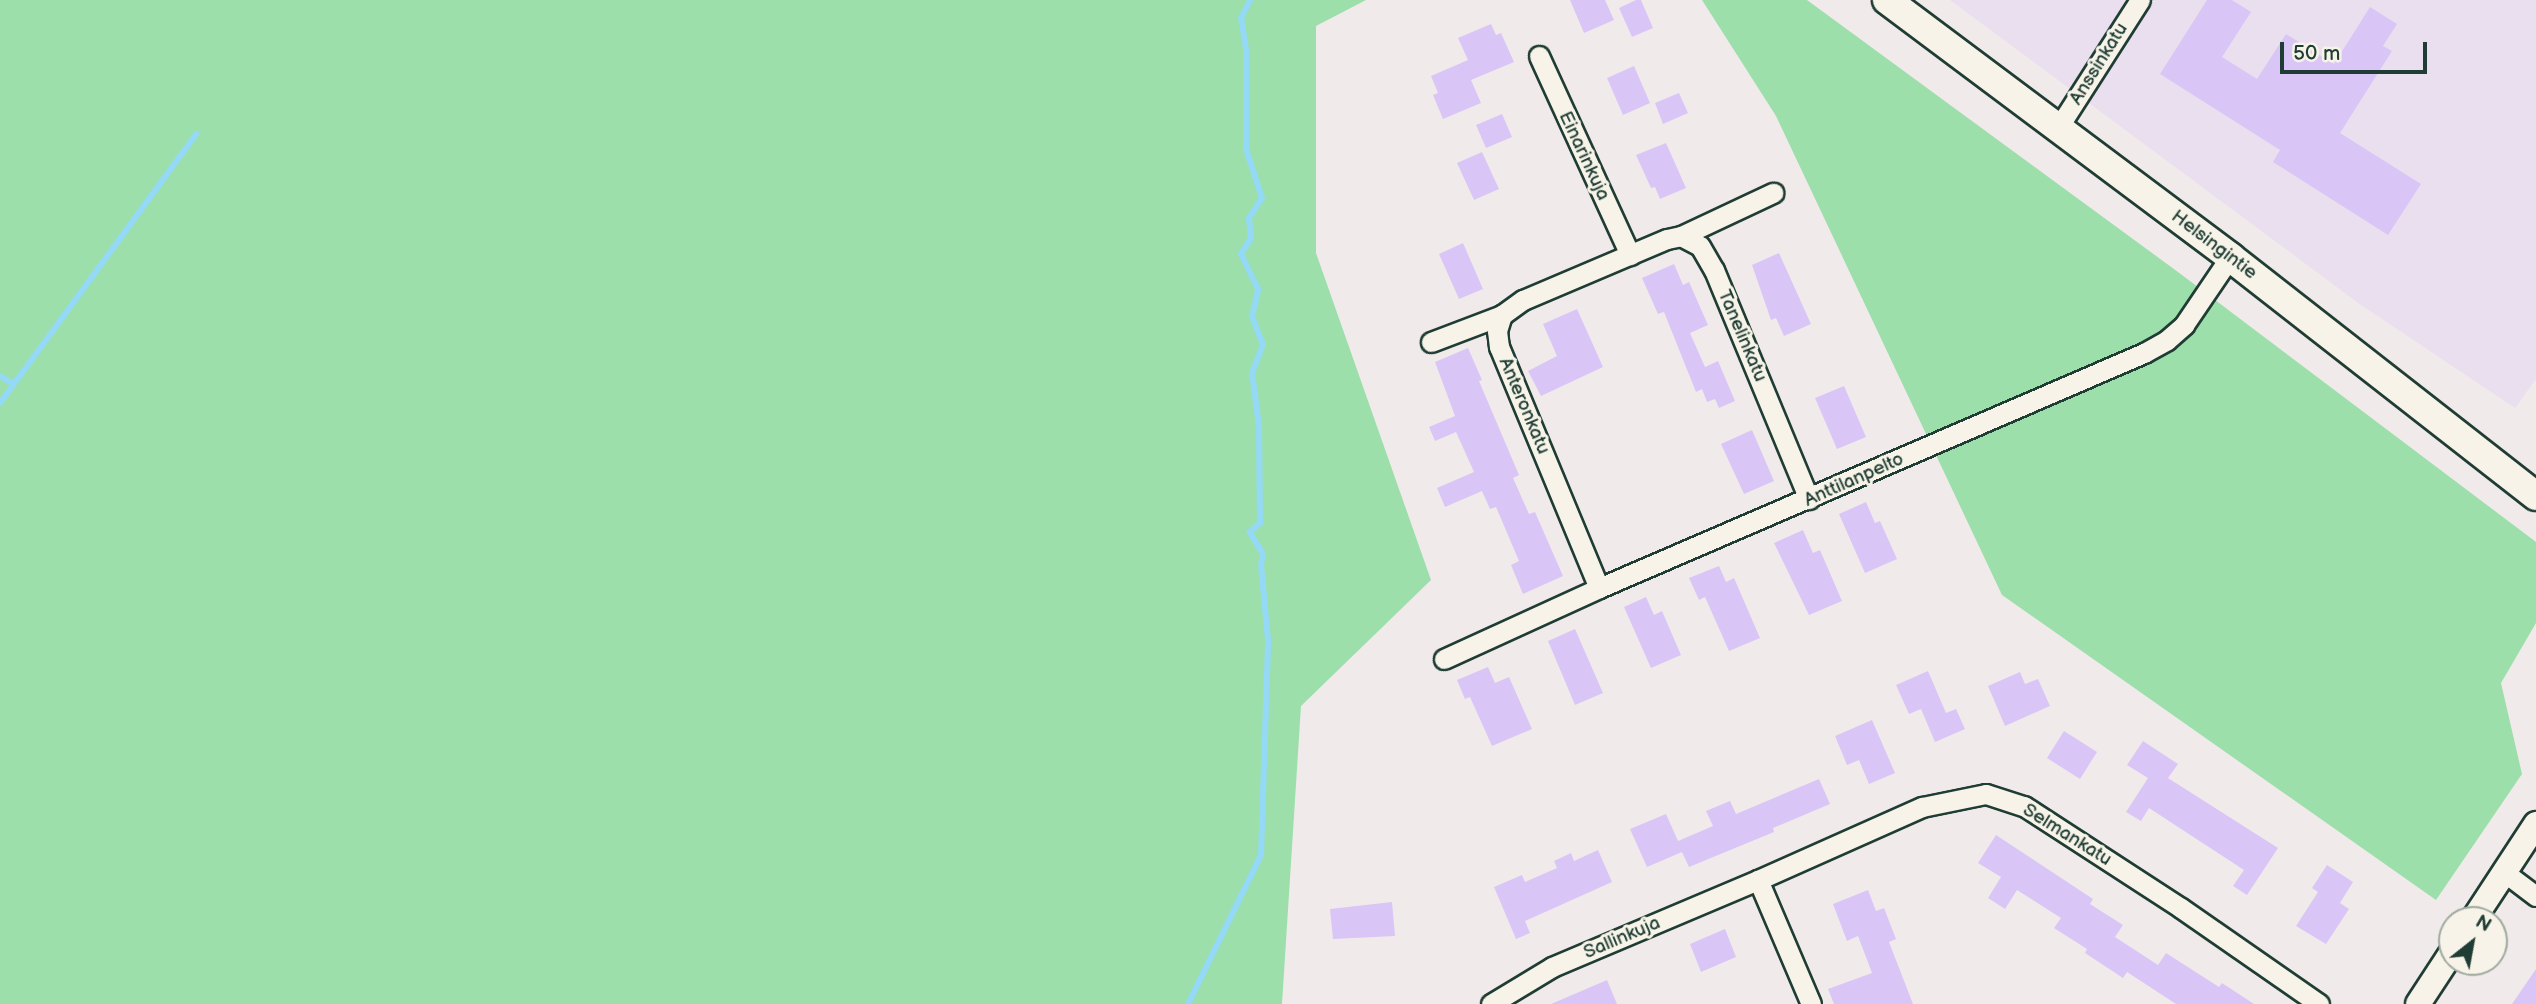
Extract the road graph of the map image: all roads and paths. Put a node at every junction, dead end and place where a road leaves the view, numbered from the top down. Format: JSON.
{"nodes":[{"id":1,"x":1887,"y":0,"type":"edge"},
{"id":2,"x":2140,"y":0,"type":"edge"},
{"id":3,"x":1539,"y":56,"type":"dead end"},
{"id":4,"x":2058,"y":128,"type":"junction"},
{"id":5,"x":1773,"y":193,"type":"dead end"},
{"id":6,"x":1681,"y":236,"type":"junction"},
{"id":7,"x":1630,"y":256,"type":"junction"},
{"id":8,"x":2230,"y":257,"type":"junction"},
{"id":9,"x":1502,"y":314,"type":"junction"},
{"id":10,"x":1431,"y":342,"type":"dead end"},
{"id":11,"x":2536,"y":496,"type":"edge"},
{"id":12,"x":1809,"y":499,"type":"junction"},
{"id":13,"x":1599,"y":588,"type":"junction"},
{"id":14,"x":1444,"y":659,"type":"dead end"},
{"id":15,"x":2536,"y":824,"type":"edge"},
{"id":16,"x":2504,"y":872,"type":"junction"},
{"id":17,"x":1758,"y":880,"type":"junction"},
{"id":18,"x":2536,"y":896,"type":"edge"},
{"id":19,"x":2482,"y":906,"type":"edge"},
{"id":20,"x":2438,"y":973,"type":"edge"},
{"id":21,"x":1491,"y":1004,"type":"edge"},
{"id":22,"x":1811,"y":1004,"type":"edge"},
{"id":23,"x":2319,"y":1004,"type":"edge"},
{"id":24,"x":2418,"y":1004,"type":"edge"}],
"edges":[{"from":1,"to":4,"type":"main road","name":"Helsingintie"},
{"from":2,"to":4,"type":"street","name":"Anssinkatu"},
{"from":3,"to":7,"type":"street","name":"Einarinkuja"},
{"from":4,"to":8,"type":"main road","name":"Helsingintie"},
{"from":5,"to":6,"type":"street"},
{"from":6,"to":7,"type":"street"},
{"from":6,"to":12,"type":"street","name":"Tanelinkatu"},
{"from":7,"to":9,"type":"street"},
{"from":8,"to":11,"type":"main road","name":"Helsingintie"},
{"from":8,"to":12,"type":"street","name":"Anttilanpelto"},
{"from":9,"to":10,"type":"street"},
{"from":9,"to":13,"type":"street","name":"Anteronkatu"},
{"from":12,"to":13,"type":"street","name":"Anttilanpelto"},
{"from":13,"to":14,"type":"street","name":"Anttilanpelto"},
{"from":15,"to":16,"type":"street"},
{"from":16,"to":18,"type":"street"},
{"from":16,"to":19,"type":"street"},
{"from":17,"to":21,"type":"street","name":"Sallinkuja"},
{"from":17,"to":22,"type":"street"},
{"from":17,"to":23,"type":"street","name":"Selmankatu"},
{"from":20,"to":24,"type":"street"}]}
